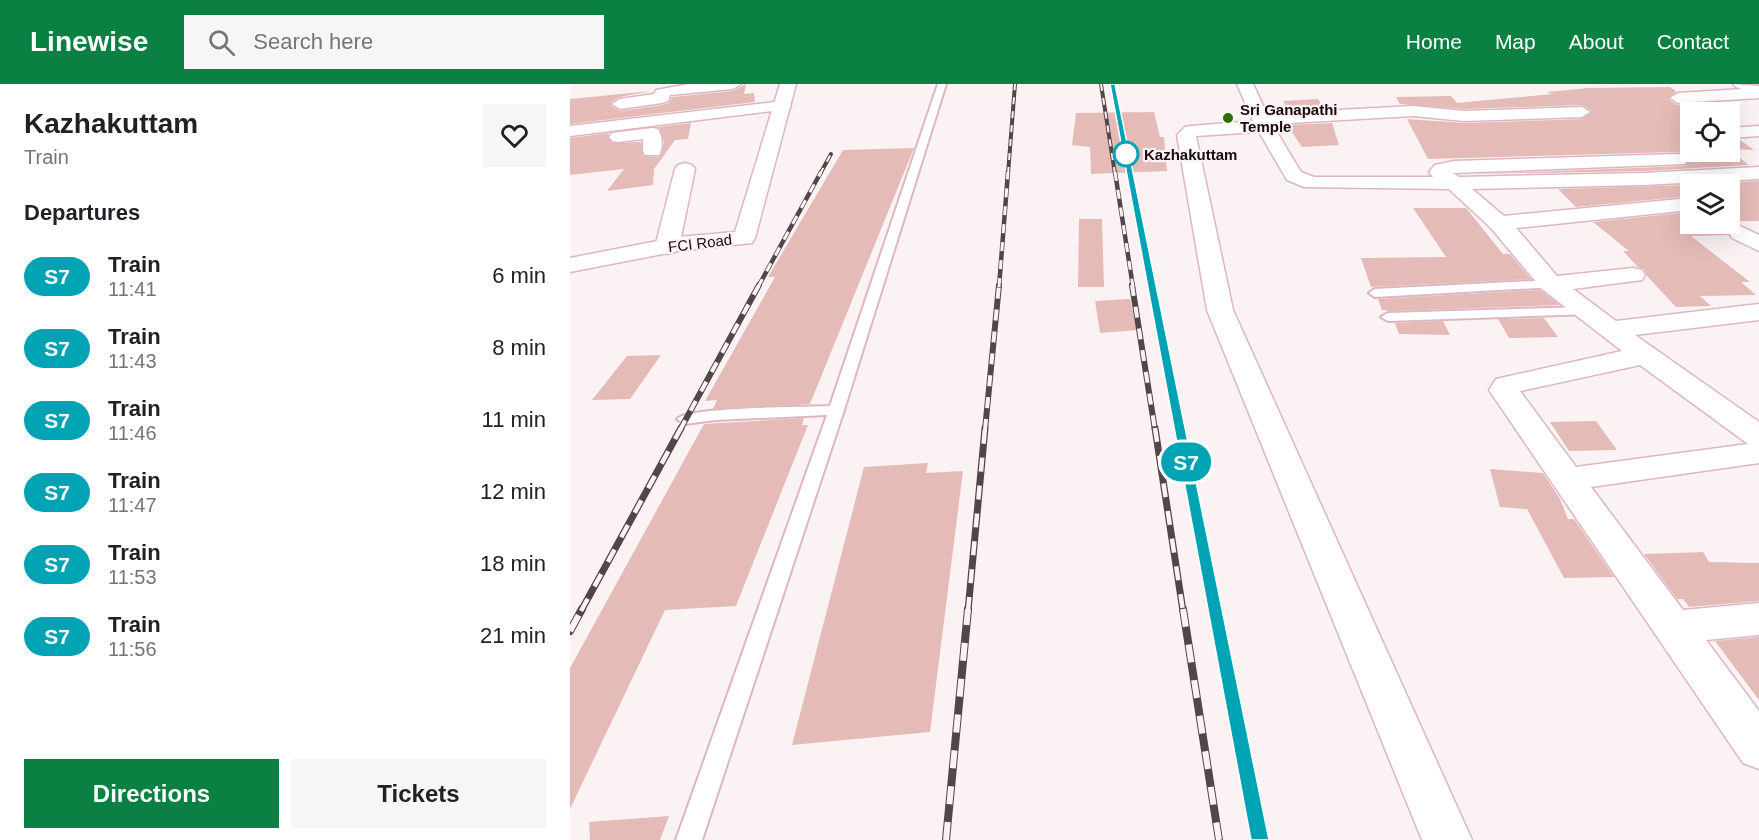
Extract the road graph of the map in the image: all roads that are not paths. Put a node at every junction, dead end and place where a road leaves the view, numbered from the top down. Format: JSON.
{"nodes":[{"id":1,"x":733,"y":84,"type":"edge"},
{"id":2,"x":788,"y":84,"type":"edge"},
{"id":3,"x":942,"y":84,"type":"edge"},
{"id":4,"x":1245,"y":84,"type":"edge"},
{"id":5,"x":1741,"y":84,"type":"edge"},
{"id":6,"x":1759,"y":92,"type":"edge"},
{"id":7,"x":1678,"y":98,"type":"dead end"},
{"id":8,"x":604,"y":106,"type":"dead end"},
{"id":9,"x":783,"y":106,"type":"junction"},
{"id":10,"x":582,"y":109,"type":"dead end"},
{"id":11,"x":1582,"y":112,"type":"dead end"},
{"id":12,"x":1256,"y":115,"type":"junction"},
{"id":13,"x":575,"y":130,"type":"edge"},
{"id":14,"x":1759,"y":131,"type":"edge"},
{"id":15,"x":1740,"y":132,"type":"edge"},
{"id":16,"x":652,"y":151,"type":"dead end"},
{"id":17,"x":1678,"y":160,"type":"dead end"},
{"id":18,"x":685,"y":169,"type":"dead end"},
{"id":19,"x":1759,"y":173,"type":"edge"},
{"id":20,"x":1454,"y":183,"type":"junction"},
{"id":21,"x":1680,"y":205,"type":"edge"},
{"id":22,"x":1499,"y":223,"type":"junction"},
{"id":23,"x":667,"y":247,"type":"junction"},
{"id":24,"x":570,"y":265,"type":"edge"},
{"id":25,"x":1633,"y":274,"type":"dead end"},
{"id":26,"x":1551,"y":284,"type":"junction"},
{"id":27,"x":1375,"y":293,"type":"dead end"},
{"id":28,"x":1584,"y":311,"type":"junction"},
{"id":29,"x":1759,"y":312,"type":"edge"},
{"id":30,"x":1388,"y":316,"type":"dead end"},
{"id":31,"x":1610,"y":330,"type":"junction"},
{"id":32,"x":1645,"y":356,"type":"junction"},
{"id":33,"x":836,"y":411,"type":"junction"},
{"id":34,"x":685,"y":419,"type":"dead end"},
{"id":35,"x":1759,"y":437,"type":"edge"},
{"id":36,"x":1759,"y":453,"type":"edge"},
{"id":37,"x":1567,"y":478,"type":"junction"},
{"id":38,"x":1759,"y":619,"type":"edge"},
{"id":39,"x":1673,"y":627,"type":"junction"},
{"id":40,"x":1759,"y":748,"type":"edge"},
{"id":41,"x":689,"y":840,"type":"edge"},
{"id":42,"x":1447,"y":840,"type":"edge"}],
"edges":[{"from":1,"to":8,"type":"street"},
{"from":2,"to":9,"type":"street","name":"FCI Road"},
{"from":3,"to":33,"type":"lane"},
{"from":4,"to":12,"type":"street"},
{"from":5,"to":6,"type":"street"},
{"from":6,"to":7,"type":"street"},
{"from":9,"to":13,"type":"street"},
{"from":9,"to":23,"type":"street","name":"FCI Road"},
{"from":10,"to":13,"type":"street"},
{"from":11,"to":12,"type":"street"},
{"from":12,"to":20,"type":"street"},
{"from":12,"to":42,"type":"street"},
{"from":13,"to":16,"type":"street"},
{"from":14,"to":15,"type":"street"},
{"from":17,"to":20,"type":"street"},
{"from":18,"to":23,"type":"street"},
{"from":19,"to":20,"type":"street"},
{"from":20,"to":22,"type":"street"},
{"from":21,"to":22,"type":"street"},
{"from":22,"to":26,"type":"street"},
{"from":23,"to":24,"type":"street","name":"FCI Road"},
{"from":25,"to":26,"type":"street"},
{"from":26,"to":27,"type":"lane"},
{"from":26,"to":28,"type":"street"},
{"from":28,"to":30,"type":"lane"},
{"from":28,"to":31,"type":"street"},
{"from":29,"to":31,"type":"street"},
{"from":31,"to":32,"type":"street"},
{"from":32,"to":35,"type":"street"},
{"from":32,"to":37,"type":"street"},
{"from":33,"to":34,"type":"lane"},
{"from":33,"to":41,"type":"lane"},
{"from":36,"to":37,"type":"street"},
{"from":37,"to":39,"type":"street"},
{"from":38,"to":39,"type":"street"},
{"from":39,"to":40,"type":"street"}]}
